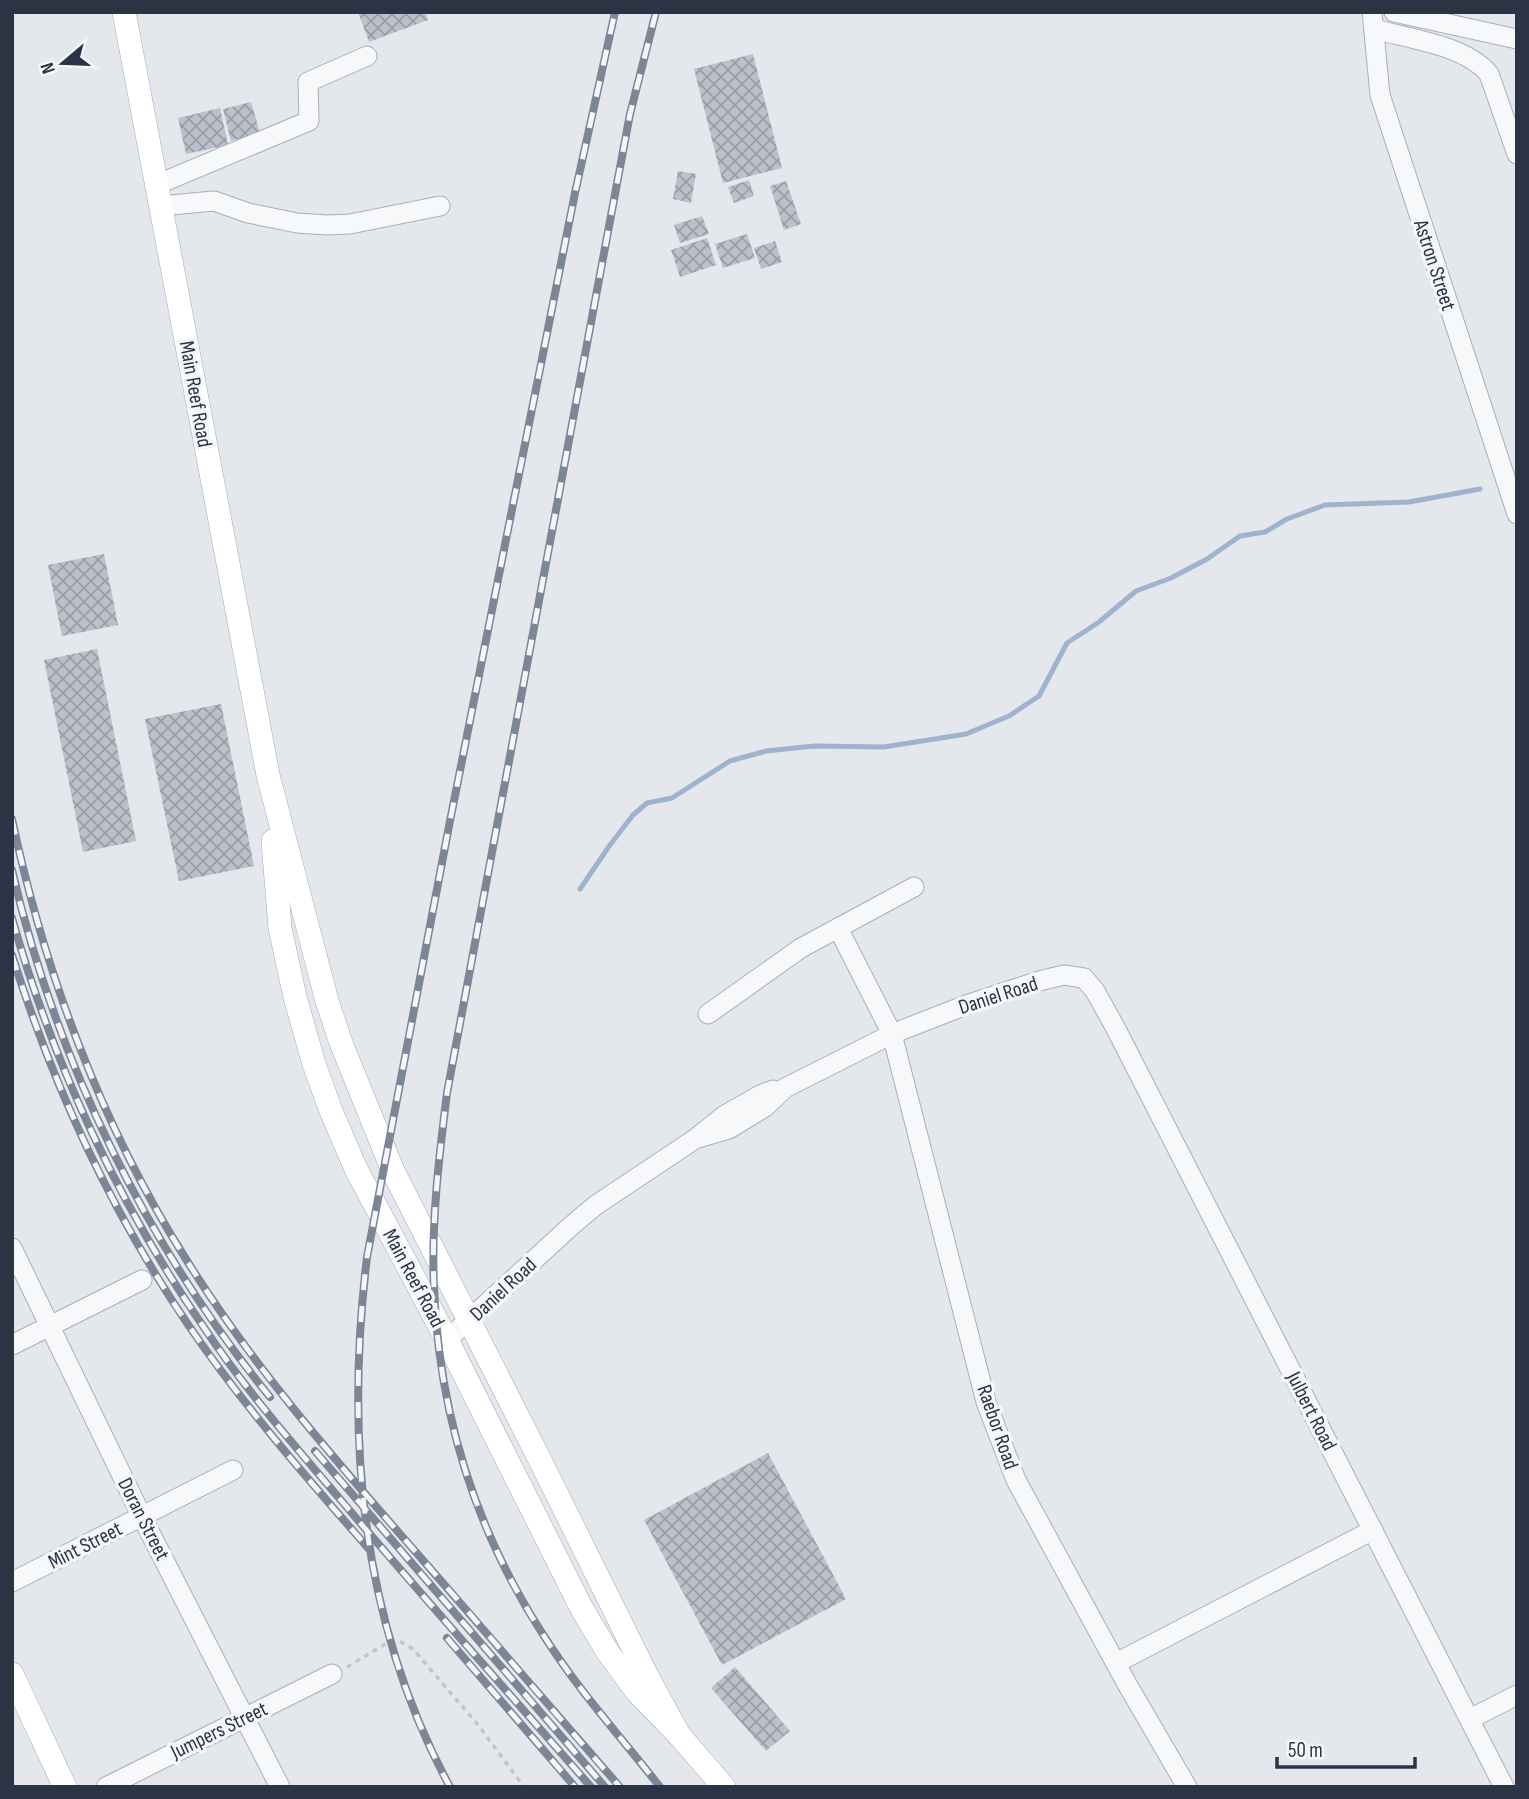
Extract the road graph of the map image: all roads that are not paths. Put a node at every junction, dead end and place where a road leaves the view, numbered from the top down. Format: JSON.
{"nodes":[{"id":1,"x":124,"y":12,"type":"edge"},
{"id":2,"x":1394,"y":12,"type":"edge"},
{"id":3,"x":1373,"y":21,"type":"edge"},
{"id":4,"x":1517,"y":39,"type":"edge"},
{"id":5,"x":367,"y":56,"type":"dead end"},
{"id":6,"x":1517,"y":154,"type":"edge"},
{"id":7,"x":158,"y":195,"type":"junction"},
{"id":8,"x":440,"y":206,"type":"dead end"},
{"id":9,"x":1517,"y":514,"type":"edge"},
{"id":10,"x":268,"y":775,"type":"junction"},
{"id":11,"x":915,"y":887,"type":"dead end"},
{"id":12,"x":838,"y":928,"type":"junction"},
{"id":13,"x":708,"y":1014,"type":"dead end"},
{"id":14,"x":892,"y":1034,"type":"junction"},
{"id":15,"x":1155,"y":1103,"type":"joint"},
{"id":16,"x":419,"y":1222,"type":"junction"},
{"id":17,"x":395,"y":1241,"type":"junction"},
{"id":18,"x":12,"y":1248,"type":"edge"},
{"id":19,"x":142,"y":1280,"type":"dead end"},
{"id":20,"x":468,"y":1321,"type":"junction"},
{"id":21,"x":50,"y":1327,"type":"junction"},
{"id":22,"x":447,"y":1340,"type":"junction"},
{"id":23,"x":12,"y":1345,"type":"edge"},
{"id":24,"x":233,"y":1470,"type":"dead end"},
{"id":25,"x":142,"y":1517,"type":"junction"},
{"id":26,"x":1373,"y":1530,"type":"junction"},
{"id":27,"x":12,"y":1582,"type":"edge"},
{"id":28,"x":1116,"y":1663,"type":"junction"},
{"id":29,"x":332,"y":1674,"type":"road end"},
{"id":30,"x":12,"y":1675,"type":"edge"},
{"id":31,"x":1517,"y":1695,"type":"edge"},
{"id":32,"x":245,"y":1718,"type":"junction"},
{"id":33,"x":1470,"y":1719,"type":"junction"},
{"id":34,"x":679,"y":1735,"type":"junction"},
{"id":35,"x":65,"y":1787,"type":"edge"},
{"id":36,"x":106,"y":1787,"type":"edge"},
{"id":37,"x":280,"y":1787,"type":"edge"},
{"id":38,"x":724,"y":1787,"type":"edge"},
{"id":39,"x":1187,"y":1787,"type":"edge"},
{"id":40,"x":1504,"y":1787,"type":"edge"}],
"edges":[{"from":1,"to":7,"type":"main road","name":"Main Reef Road"},
{"from":2,"to":4,"type":"street"},
{"from":3,"to":6,"type":"street"},
{"from":3,"to":9,"type":"street","name":"Astron Street"},
{"from":5,"to":7,"type":"street"},
{"from":7,"to":8,"type":"street"},
{"from":7,"to":10,"type":"main road","name":"Main Reef Road"},
{"from":10,"to":16,"type":"main road","name":"Main Reef Road"},
{"from":10,"to":17,"type":"main road","name":"Main Reef Road"},
{"from":11,"to":12,"type":"street"},
{"from":12,"to":13,"type":"street"},
{"from":12,"to":14,"type":"street","name":"Raebor Road"},
{"from":14,"to":15,"type":"street","name":"Daniel Road"},
{"from":14,"to":20,"type":"street","name":"Daniel Road"},
{"from":14,"to":28,"type":"street","name":"Raebor Road"},
{"from":15,"to":26,"type":"street","name":"Julbert Road"},
{"from":16,"to":17,"type":"main road"},
{"from":16,"to":20,"type":"main road","name":"Main Reef Road"},
{"from":17,"to":22,"type":"main road","name":"Main Reef Road"},
{"from":18,"to":21,"type":"street","name":"Doran Street"},
{"from":19,"to":21,"type":"street"},
{"from":20,"to":22,"type":"street","name":"Daniel Road"},
{"from":20,"to":34,"type":"main road","name":"Main Reef Road"},
{"from":21,"to":23,"type":"street"},
{"from":21,"to":25,"type":"street","name":"Doran Street"},
{"from":22,"to":34,"type":"main road","name":"Main Reef Road"},
{"from":24,"to":25,"type":"street","name":"Mint Street"},
{"from":25,"to":27,"type":"street","name":"Mint Street"},
{"from":25,"to":32,"type":"street","name":"Doran Street"},
{"from":26,"to":28,"type":"street"},
{"from":26,"to":33,"type":"street","name":"Julbert Road"},
{"from":28,"to":39,"type":"street","name":"Raebor Road"},
{"from":29,"to":32,"type":"street","name":"Jumpers Street"},
{"from":30,"to":35,"type":"main road"},
{"from":31,"to":33,"type":"street"},
{"from":32,"to":36,"type":"street","name":"Jumpers Street"},
{"from":32,"to":37,"type":"street","name":"Doran Street"},
{"from":33,"to":40,"type":"street","name":"Julbert Road"},
{"from":34,"to":38,"type":"main road","name":"Main Reef Road"}]}
